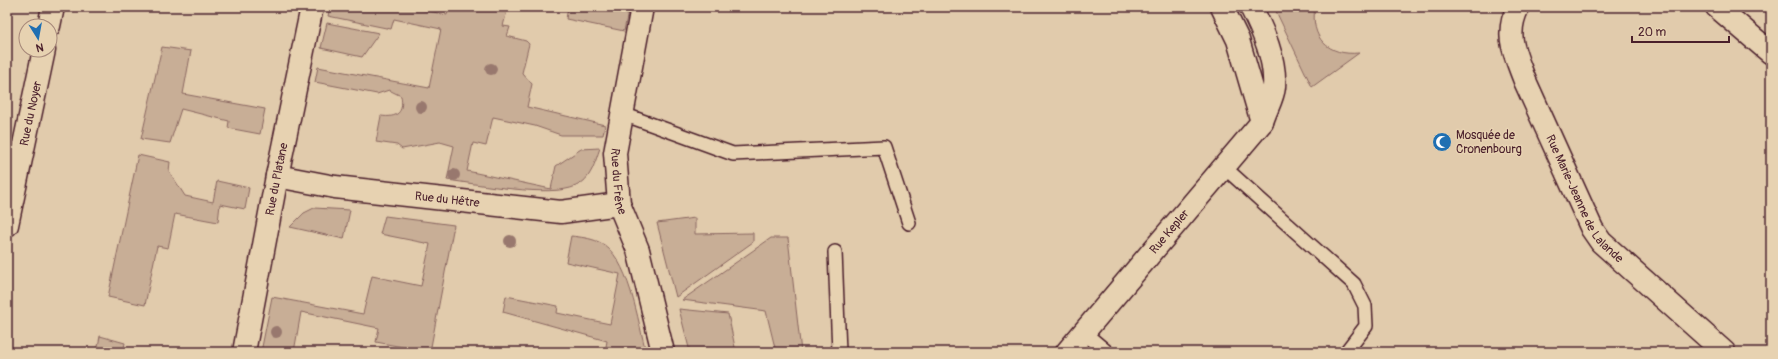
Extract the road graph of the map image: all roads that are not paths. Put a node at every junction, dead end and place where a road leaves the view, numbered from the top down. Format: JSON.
{"nodes":[{"id":1,"x":53,"y":7,"type":"edge"},
{"id":2,"x":312,"y":7,"type":"edge"},
{"id":3,"x":642,"y":7,"type":"edge"},
{"id":4,"x":1222,"y":7,"type":"edge"},
{"id":5,"x":1251,"y":7,"type":"edge"},
{"id":6,"x":1518,"y":7,"type":"edge"},
{"id":7,"x":1716,"y":7,"type":"edge"},
{"id":8,"x":51,"y":18,"type":"edge"},
{"id":9,"x":1771,"y":53,"type":"edge"},
{"id":10,"x":42,"y":58,"type":"edge"},
{"id":11,"x":623,"y":114,"type":"junction"},
{"id":12,"x":1262,"y":122,"type":"junction"},
{"id":13,"x":1224,"y":167,"type":"junction"},
{"id":14,"x":277,"y":176,"type":"junction"},
{"id":15,"x":619,"y":204,"type":"junction"},
{"id":16,"x":909,"y":223,"type":"dead end"},
{"id":17,"x":7,"y":224,"type":"edge"},
{"id":18,"x":836,"y":252,"type":"dead end"},
{"id":19,"x":1075,"y":341,"type":"edge"},
{"id":20,"x":244,"y":352,"type":"edge"},
{"id":21,"x":664,"y":352,"type":"edge"},
{"id":22,"x":839,"y":352,"type":"edge"},
{"id":23,"x":1107,"y":352,"type":"edge"},
{"id":24,"x":1346,"y":352,"type":"edge"},
{"id":25,"x":1724,"y":352,"type":"edge"}],
"edges":[{"from":1,"to":8,"type":"street"},
{"from":2,"to":14,"type":"street","name":"Rue du Platane"},
{"from":3,"to":11,"type":"street","name":"Rue du Frêne"},
{"from":4,"to":12,"type":"street"},
{"from":5,"to":12,"type":"street","name":"Rue Kepler"},
{"from":6,"to":25,"type":"street","name":"Rue Marie-Jeanne de Lalande"},
{"from":7,"to":9,"type":"street"},
{"from":10,"to":17,"type":"street","name":"Rue du Noyer"},
{"from":11,"to":15,"type":"street","name":"Rue du Frêne"},
{"from":11,"to":16,"type":"lane"},
{"from":12,"to":13,"type":"street","name":"Rue Kepler"},
{"from":13,"to":19,"type":"street","name":"Rue Kepler"},
{"from":13,"to":24,"type":"lane"},
{"from":14,"to":15,"type":"street","name":"Rue du Hêtre"},
{"from":14,"to":20,"type":"street","name":"Rue du Platane"},
{"from":15,"to":21,"type":"street","name":"Rue du Frêne"},
{"from":18,"to":22,"type":"lane"},
{"from":19,"to":23,"type":"lane"}]}
